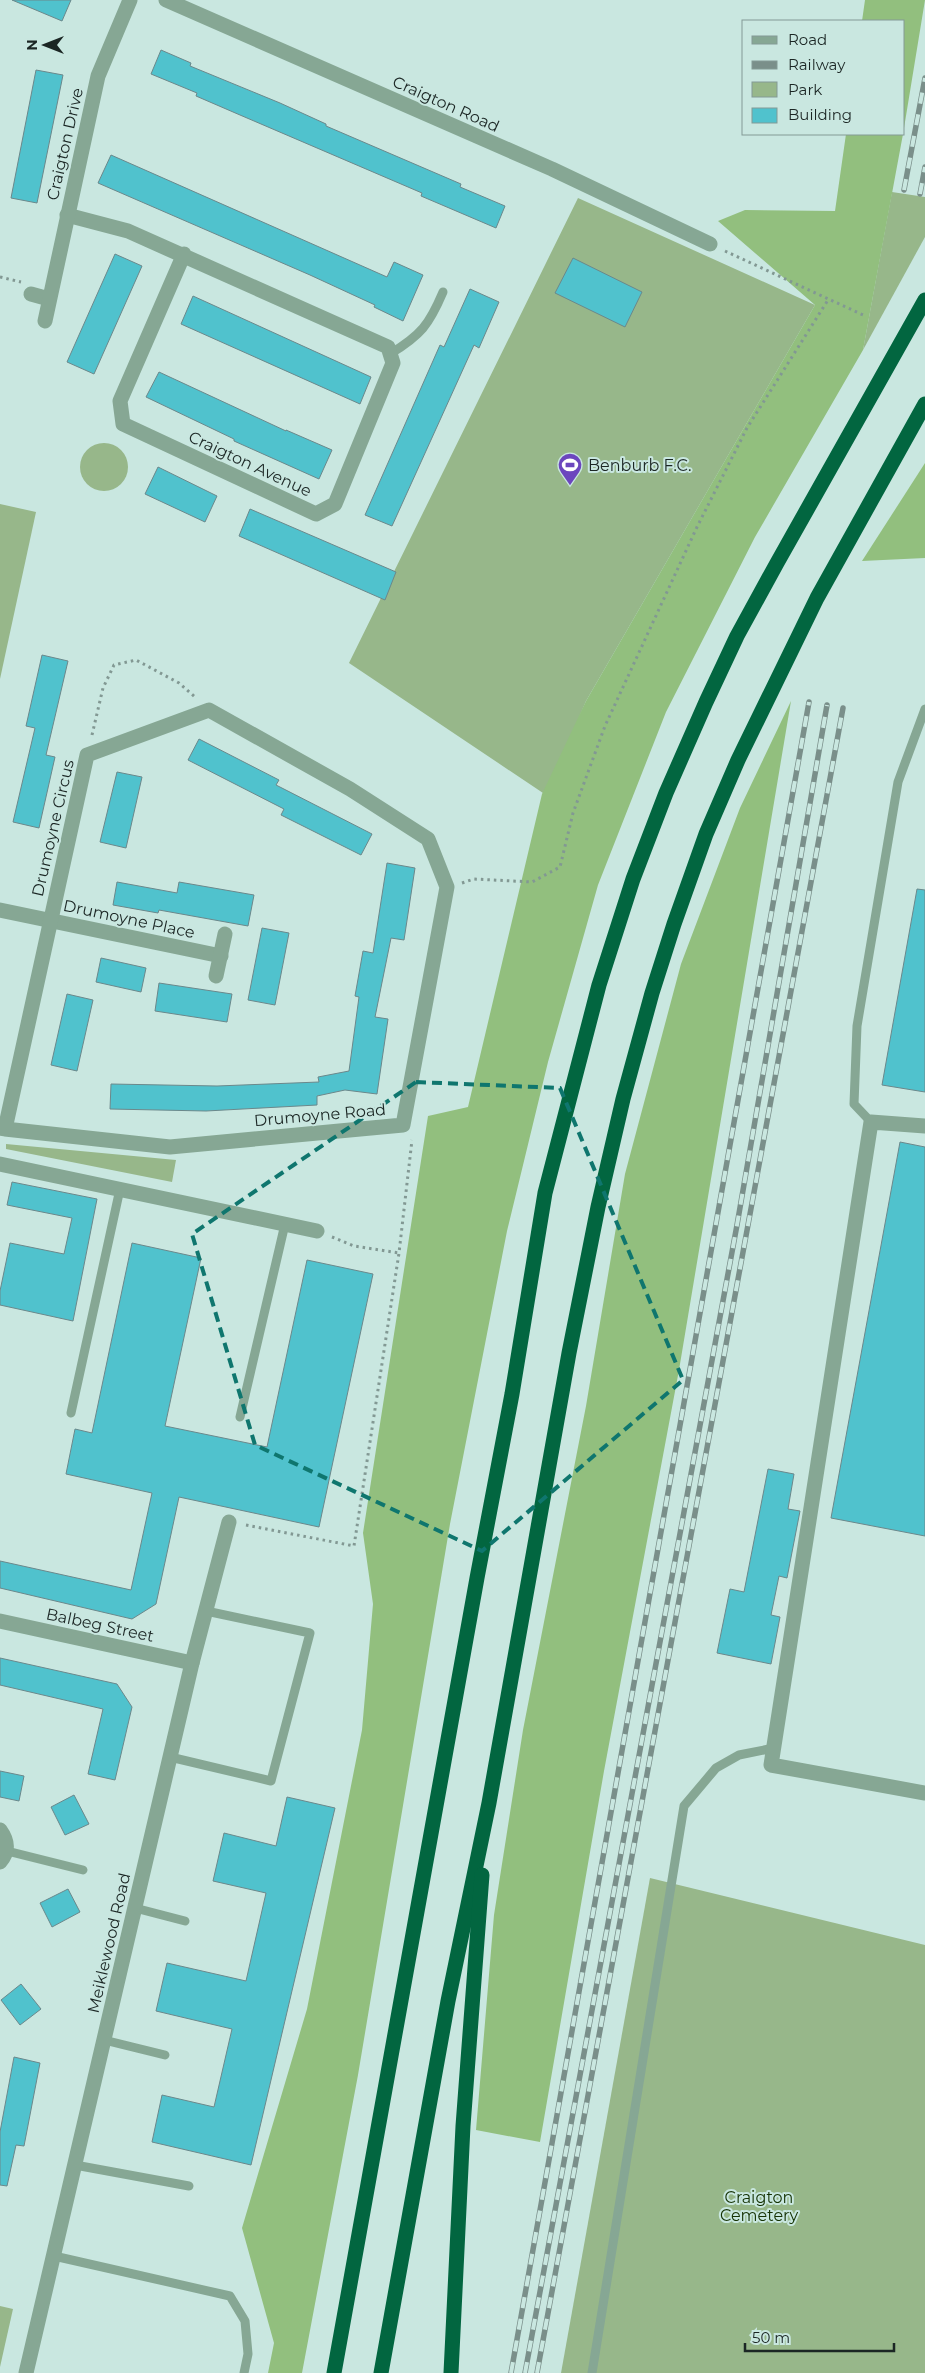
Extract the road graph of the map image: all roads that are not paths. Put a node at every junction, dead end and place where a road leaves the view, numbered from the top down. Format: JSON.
{"nodes":[{"id":1,"x":130,"y":0,"type":"edge"},
{"id":2,"x":166,"y":0,"type":"edge"},
{"id":3,"x":67,"y":214,"type":"junction"},
{"id":4,"x":710,"y":244,"type":"road end"},
{"id":5,"x":184,"y":254,"type":"junction"},
{"id":6,"x":443,"y":292,"type":"dead end"},
{"id":7,"x":31,"y":294,"type":"dead end"},
{"id":8,"x":49,"y":300,"type":"junction"},
{"id":9,"x":925,"y":300,"type":"edge"},
{"id":10,"x":45,"y":321,"type":"dead end"},
{"id":11,"x":390,"y":354,"type":"junction"},
{"id":12,"x":925,"y":404,"type":"edge"},
{"id":13,"x":925,"y":408,"type":"edge"},
{"id":14,"x":911,"y":428,"type":"junction"},
{"id":15,"x":925,"y":709,"type":"edge"},
{"id":16,"x":447,"y":887,"type":"joint"},
{"id":17,"x":0,"y":910,"type":"edge"},
{"id":18,"x":49,"y":921,"type":"junction"},
{"id":19,"x":226,"y":934,"type":"dead end"},
{"id":20,"x":221,"y":956,"type":"junction"},
{"id":21,"x":216,"y":976,"type":"dead end"},
{"id":22,"x":871,"y":1122,"type":"junction"},
{"id":23,"x":925,"y":1126,"type":"edge"},
{"id":24,"x":2,"y":1128,"type":"edge"},
{"id":25,"x":0,"y":1164,"type":"edge"},
{"id":26,"x":120,"y":1189,"type":"junction"},
{"id":27,"x":285,"y":1224,"type":"junction"},
{"id":28,"x":317,"y":1231,"type":"road end"},
{"id":29,"x":70,"y":1413,"type":"dead end"},
{"id":30,"x":240,"y":1417,"type":"dead end"},
{"id":31,"x":229,"y":1522,"type":"road end"},
{"id":32,"x":206,"y":1611,"type":"junction"},
{"id":33,"x":0,"y":1621,"type":"edge"},
{"id":34,"x":192,"y":1663,"type":"junction"},
{"id":35,"x":774,"y":1748,"type":"junction"},
{"id":36,"x":170,"y":1757,"type":"junction"},
{"id":37,"x":925,"y":1793,"type":"edge"},
{"id":38,"x":489,"y":1804,"type":"junction"},
{"id":39,"x":0,"y":1830,"type":"edge"},
{"id":40,"x":3,"y":1856,"type":"edge"},
{"id":41,"x":83,"y":1870,"type":"dead end"},
{"id":42,"x":135,"y":1908,"type":"junction"},
{"id":43,"x":185,"y":1921,"type":"dead end"},
{"id":44,"x":104,"y":2040,"type":"junction"},
{"id":45,"x":165,"y":2055,"type":"dead end"},
{"id":46,"x":75,"y":2164,"type":"junction"},
{"id":47,"x":189,"y":2186,"type":"dead end"},
{"id":48,"x":54,"y":2256,"type":"junction"},
{"id":49,"x":26,"y":2373,"type":"edge"},
{"id":50,"x":244,"y":2373,"type":"edge"},
{"id":51,"x":334,"y":2373,"type":"edge"},
{"id":52,"x":381,"y":2373,"type":"edge"},
{"id":53,"x":451,"y":2373,"type":"edge"},
{"id":54,"x":592,"y":2373,"type":"edge"}],
"edges":[{"from":1,"to":3,"type":"street","name":"Craigton Drive"},
{"from":2,"to":4,"type":"street","name":"Craigton Road"},
{"from":3,"to":5,"type":"street"},
{"from":3,"to":8,"type":"street","name":"Craigton Drive"},
{"from":5,"to":11,"type":"street"},
{"from":5,"to":11,"type":"street","name":"Craigton Avenue"},
{"from":6,"to":11,"type":"lane"},
{"from":7,"to":8,"type":"street"},
{"from":8,"to":10,"type":"street","name":"Craigton Drive"},
{"from":9,"to":51,"type":"highway"},
{"from":12,"to":14,"type":"highway"},
{"from":13,"to":14,"type":"highway"},
{"from":14,"to":38,"type":"highway"},
{"from":15,"to":22,"type":"lane"},
{"from":16,"to":18,"type":"street","name":"Drumoyne Circus"},
{"from":16,"to":24,"type":"street","name":"Drumoyne Road"},
{"from":17,"to":18,"type":"street","name":"Drumoyne Place"},
{"from":18,"to":20,"type":"street","name":"Drumoyne Place"},
{"from":18,"to":24,"type":"street","name":"Drumoyne Circus"},
{"from":19,"to":20,"type":"street"},
{"from":20,"to":21,"type":"street"},
{"from":22,"to":23,"type":"street"},
{"from":22,"to":35,"type":"street"},
{"from":25,"to":26,"type":"street"},
{"from":26,"to":27,"type":"street"},
{"from":26,"to":29,"type":"lane"},
{"from":27,"to":28,"type":"street"},
{"from":27,"to":30,"type":"lane"},
{"from":31,"to":32,"type":"street","name":"Meiklewood Road"},
{"from":32,"to":34,"type":"street","name":"Meiklewood Road"},
{"from":32,"to":36,"type":"lane"},
{"from":33,"to":34,"type":"street","name":"Balbeg Street"},
{"from":34,"to":36,"type":"street","name":"Meiklewood Road"},
{"from":35,"to":37,"type":"street"},
{"from":35,"to":54,"type":"lane"},
{"from":36,"to":42,"type":"street","name":"Meiklewood Road"},
{"from":38,"to":52,"type":"highway"},
{"from":38,"to":53,"type":"highway"},
{"from":39,"to":40,"type":"street"},
{"from":40,"to":41,"type":"lane"},
{"from":42,"to":43,"type":"lane"},
{"from":42,"to":44,"type":"street","name":"Meiklewood Road"},
{"from":44,"to":45,"type":"lane"},
{"from":44,"to":46,"type":"street","name":"Meiklewood Road"},
{"from":46,"to":47,"type":"lane"},
{"from":46,"to":48,"type":"street","name":"Meiklewood Road"},
{"from":48,"to":49,"type":"street","name":"Meiklewood Road"},
{"from":48,"to":50,"type":"lane"}]}
